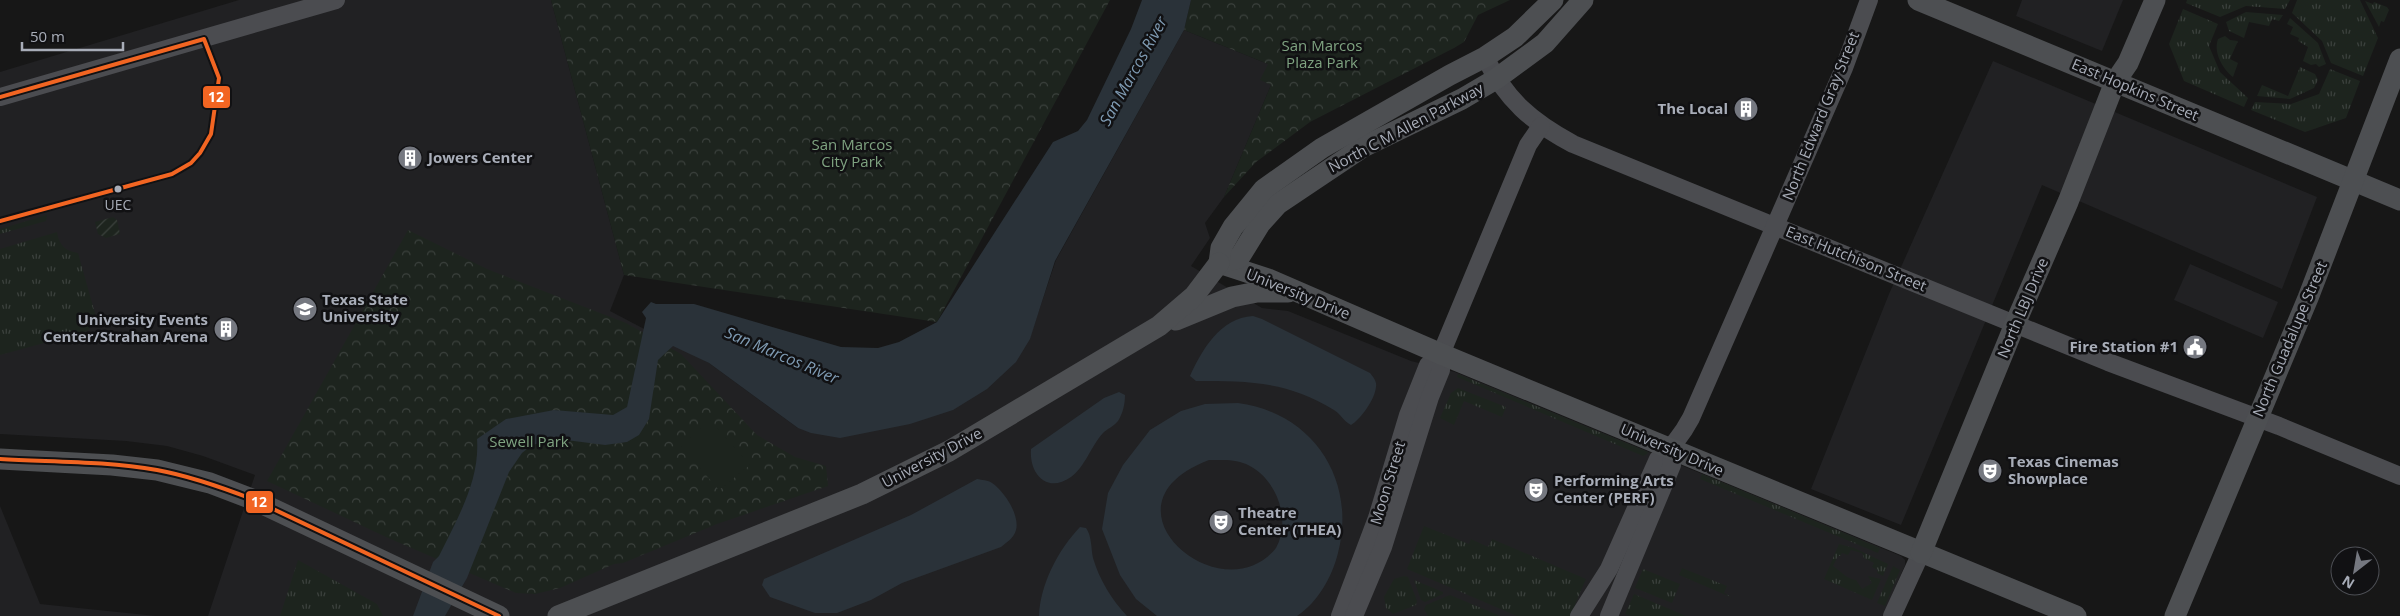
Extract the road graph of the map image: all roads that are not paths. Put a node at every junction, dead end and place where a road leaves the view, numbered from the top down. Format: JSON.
{"nodes":[{"id":1,"x":336,"y":0,"type":"edge"},
{"id":2,"x":1553,"y":0,"type":"edge"},
{"id":3,"x":1869,"y":0,"type":"edge"},
{"id":4,"x":1918,"y":0,"type":"edge"},
{"id":5,"x":2155,"y":0,"type":"edge"},
{"id":6,"x":1574,"y":3,"type":"edge"},
{"id":7,"x":1485,"y":57,"type":"junction"},
{"id":8,"x":2400,"y":59,"type":"edge"},
{"id":9,"x":1496,"y":79,"type":"junction"},
{"id":10,"x":2115,"y":82,"type":"junction"},
{"id":11,"x":1412,"y":96,"type":"junction"},
{"id":12,"x":0,"y":97,"type":"edge"},
{"id":13,"x":1422,"y":118,"type":"junction"},
{"id":14,"x":1541,"y":126,"type":"junction"},
{"id":15,"x":2352,"y":180,"type":"junction"},
{"id":16,"x":2400,"y":200,"type":"edge"},
{"id":17,"x":1776,"y":226,"type":"junction"},
{"id":18,"x":1219,"y":263,"type":"junction"},
{"id":19,"x":1298,"y":292,"type":"junction"},
{"id":20,"x":2015,"y":324,"type":"junction"},
{"id":21,"x":1159,"y":326,"type":"junction"},
{"id":22,"x":1441,"y":354,"type":"junction"},
{"id":23,"x":2256,"y":419,"type":"junction"},
{"id":24,"x":1671,"y":449,"type":"junction"},
{"id":25,"x":0,"y":460,"type":"edge"},
{"id":26,"x":2400,"y":476,"type":"edge"},
{"id":27,"x":1921,"y":553,"type":"junction"},
{"id":28,"x":499,"y":616,"type":"edge"},
{"id":29,"x":558,"y":616,"type":"edge"},
{"id":30,"x":1340,"y":616,"type":"edge"},
{"id":31,"x":1354,"y":616,"type":"edge"},
{"id":32,"x":1579,"y":616,"type":"edge"},
{"id":33,"x":1609,"y":616,"type":"edge"},
{"id":34,"x":1892,"y":616,"type":"edge"},
{"id":35,"x":2076,"y":616,"type":"edge"},
{"id":36,"x":2175,"y":616,"type":"edge"}],
"edges":[{"from":1,"to":12,"type":"street"},
{"from":2,"to":7,"type":"main road","name":"North C M Allen Parkway"},
{"from":3,"to":17,"type":"street","name":"North Edward Gray Street"},
{"from":4,"to":10,"type":"main road","name":"East Hopkins Street"},
{"from":5,"to":10,"type":"main road","name":"North LBJ Drive"},
{"from":6,"to":9,"type":"main road","name":"North C M Allen Parkway"},
{"from":7,"to":9,"type":"street","name":"East Hutchison Street"},
{"from":7,"to":11,"type":"main road","name":"North C M Allen Parkway"},
{"from":8,"to":15,"type":"main road","name":"North Guadalupe Street"},
{"from":9,"to":13,"type":"main road","name":"North C M Allen Parkway"},
{"from":9,"to":14,"type":"street","name":"East Hutchison Street"},
{"from":10,"to":15,"type":"main road","name":"East Hopkins Street"},
{"from":10,"to":20,"type":"main road","name":"North LBJ Drive"},
{"from":11,"to":13,"type":"main road"},
{"from":11,"to":18,"type":"main road","name":"North C M Allen Parkway"},
{"from":13,"to":18,"type":"main road","name":"North C M Allen Parkway"},
{"from":14,"to":17,"type":"street","name":"East Hutchison Street"},
{"from":14,"to":22,"type":"street","name":"Moon Street"},
{"from":15,"to":16,"type":"main road","name":"East Hopkins Street"},
{"from":15,"to":23,"type":"main road","name":"North Guadalupe Street"},
{"from":17,"to":20,"type":"street","name":"East Hutchison Street"},
{"from":17,"to":24,"type":"street","name":"North Edward Gray Street"},
{"from":18,"to":19,"type":"main road","name":"University Drive"},
{"from":18,"to":21,"type":"main road","name":"University Drive"},
{"from":19,"to":21,"type":"main road"},
{"from":19,"to":22,"type":"main road","name":"University Drive"},
{"from":20,"to":23,"type":"street","name":"East Hutchison Street"},
{"from":20,"to":27,"type":"main road","name":"North LBJ Drive"},
{"from":21,"to":29,"type":"main road","name":"University Drive"},
{"from":22,"to":24,"type":"main road","name":"University Drive"},
{"from":22,"to":30,"type":"street","name":"Moon Street"},
{"from":22,"to":31,"type":"street","name":"Moon Street"},
{"from":23,"to":26,"type":"street","name":"East Hutchison Street"},
{"from":23,"to":36,"type":"main road","name":"North Guadalupe Street"},
{"from":24,"to":27,"type":"main road","name":"University Drive"},
{"from":24,"to":32,"type":"street","name":"North Edward Gray Street"},
{"from":24,"to":33,"type":"street"},
{"from":25,"to":28,"type":"main road"},
{"from":27,"to":34,"type":"street","name":"North LBJ Drive"},
{"from":27,"to":35,"type":"main road","name":"University Drive"}]}
